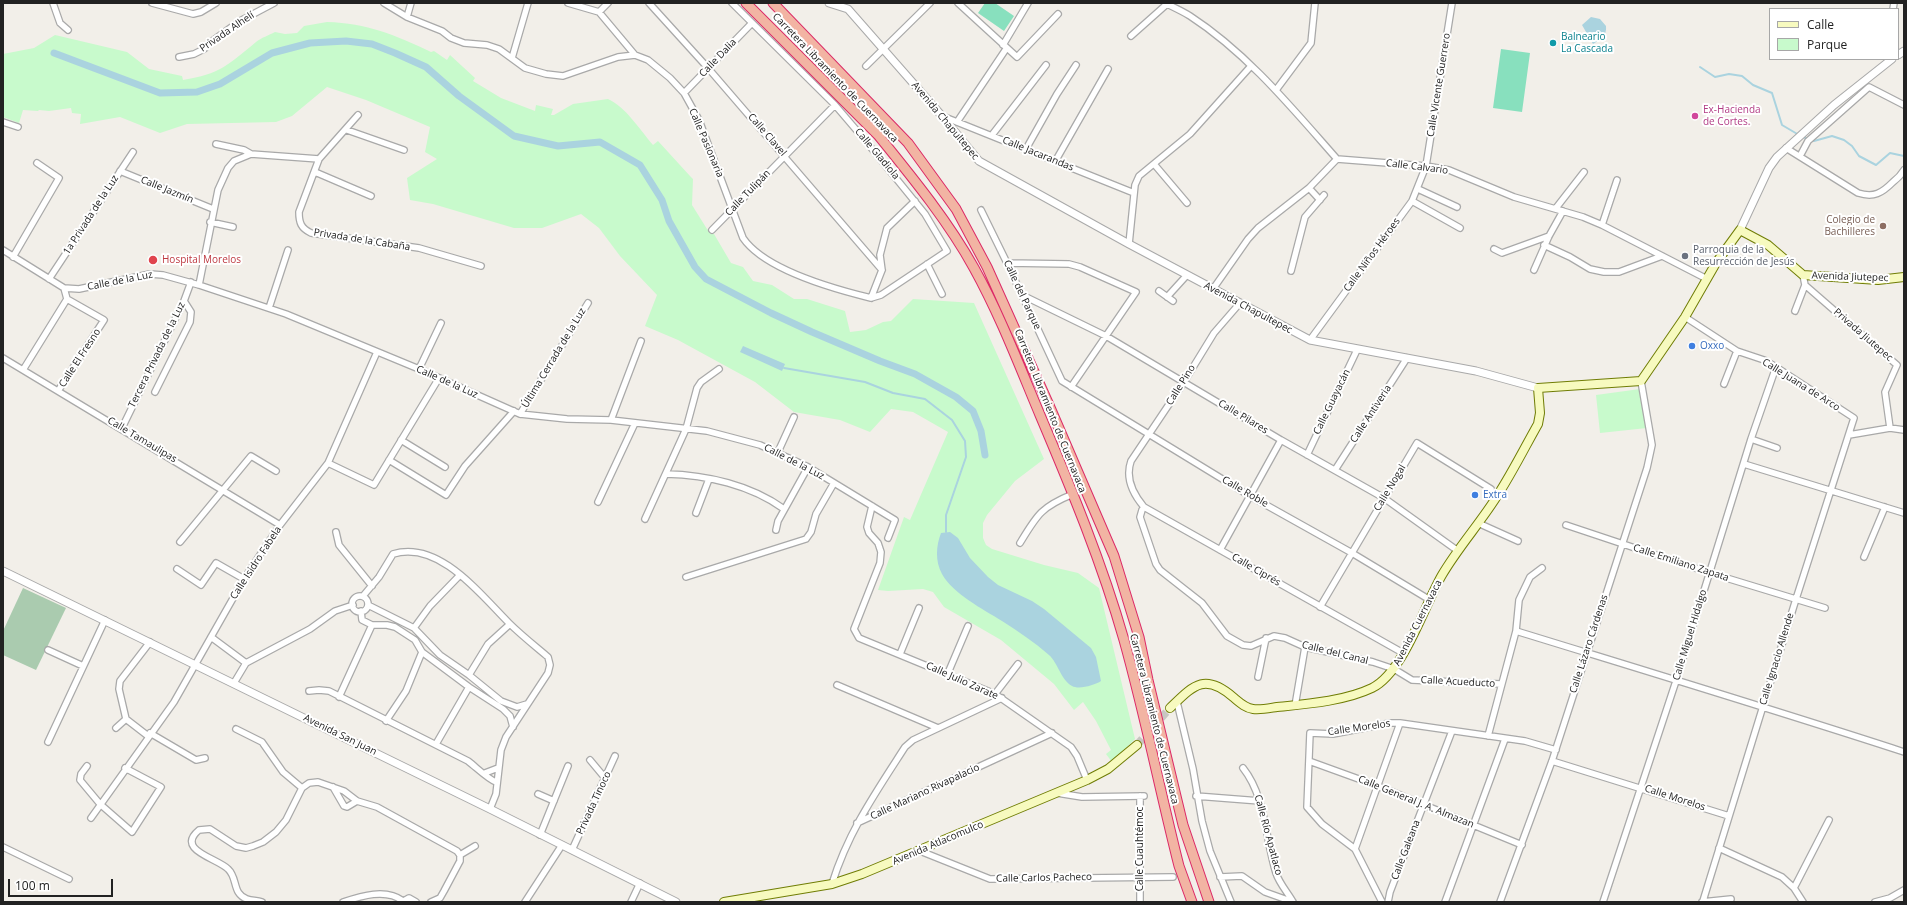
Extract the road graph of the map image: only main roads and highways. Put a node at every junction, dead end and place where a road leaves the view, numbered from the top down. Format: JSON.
{"nodes":[{"id":1,"x":746,"y":3,"type":"edge"},
{"id":2,"x":773,"y":3,"type":"edge"},
{"id":3,"x":1904,"y":277,"type":"edge"},
{"id":4,"x":1641,"y":381,"type":"joint"},
{"id":5,"x":1538,"y":388,"type":"joint"},
{"id":6,"x":1170,"y":708,"type":"tunnel mouth"},
{"id":7,"x":1137,"y":745,"type":"tunnel mouth"},
{"id":8,"x":724,"y":902,"type":"edge"},
{"id":9,"x":1192,"y":902,"type":"edge"},
{"id":10,"x":1209,"y":902,"type":"edge"}],
"edges":[{"from":1,"to":9,"type":"highway","name":"Carretera Libramiento de Cuernavaca"},
{"from":2,"to":10,"type":"highway","name":"Carretera Libramiento de Cuernavaca"},
{"from":3,"to":4,"type":"main road","name":"Avenida Jiutepec"},
{"from":4,"to":5,"type":"main road","name":"Avenida Chapultepec"},
{"from":5,"to":6,"type":"main road","name":"Avenida Cuernavaca"},
{"from":7,"to":8,"type":"main road","name":"Avenida Atlacomulco"}]}
